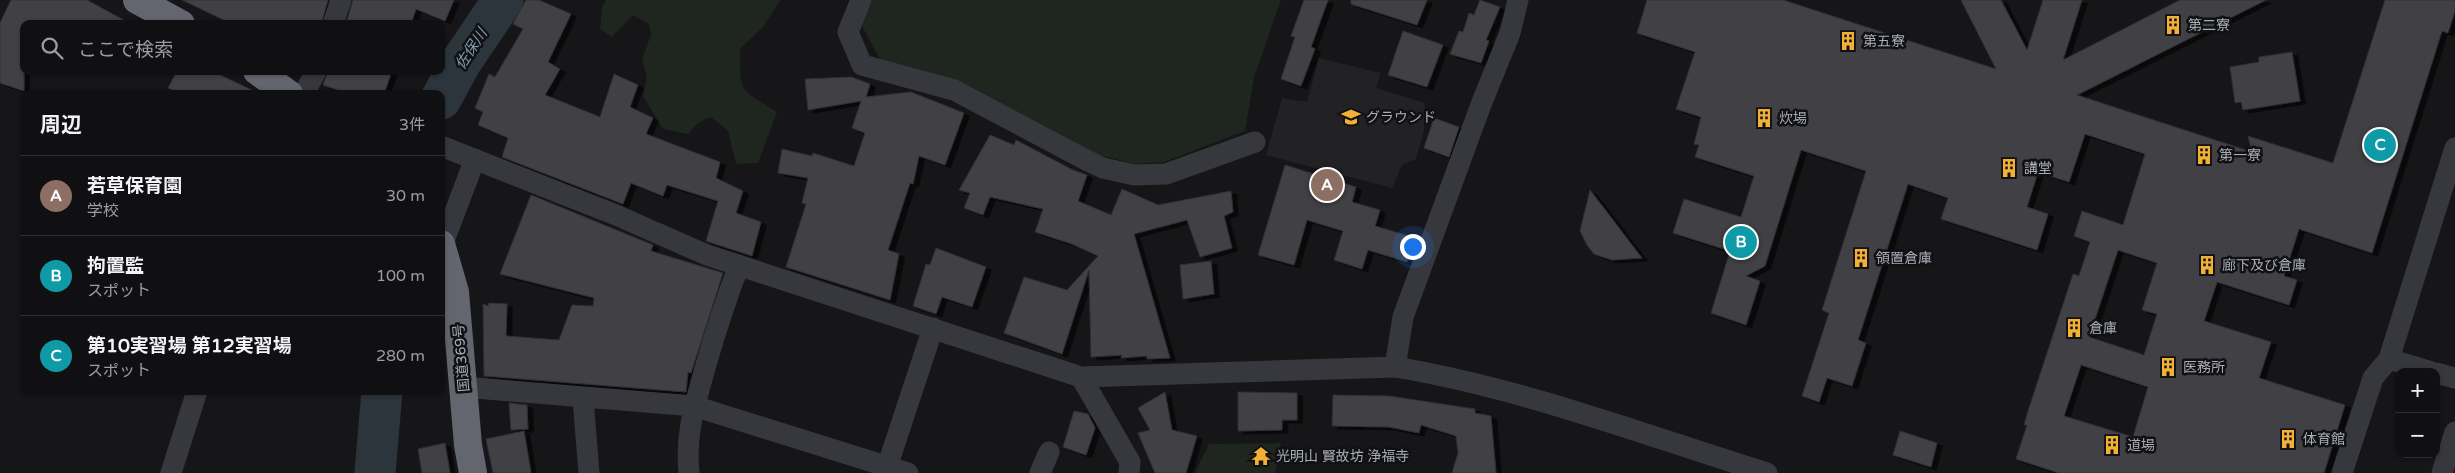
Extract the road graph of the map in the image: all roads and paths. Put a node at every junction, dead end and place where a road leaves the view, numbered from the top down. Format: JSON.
{"nodes":[{"id":1,"x":136,"y":0,"type":"edge"},
{"id":2,"x":341,"y":0,"type":"edge"},
{"id":3,"x":861,"y":0,"type":"edge"},
{"id":4,"x":1518,"y":0,"type":"edge"},
{"id":5,"x":174,"y":20,"type":"edge"},
{"id":6,"x":334,"y":20,"type":"edge"},
{"id":7,"x":263,"y":75,"type":"edge"},
{"id":8,"x":314,"y":75,"type":"edge"},
{"id":9,"x":283,"y":90,"type":"edge"},
{"id":10,"x":306,"y":90,"type":"edge"},
{"id":11,"x":1254,"y":142,"type":"dead end"},
{"id":12,"x":445,"y":147,"type":"edge"},
{"id":13,"x":2455,"y":148,"type":"edge"},
{"id":14,"x":474,"y":158,"type":"junction"},
{"id":15,"x":2449,"y":187,"type":"edge"},
{"id":16,"x":445,"y":237,"type":"edge"},
{"id":17,"x":445,"y":256,"type":"edge"},
{"id":18,"x":739,"y":265,"type":"junction"},
{"id":19,"x":933,"y":328,"type":"junction"},
{"id":20,"x":2389,"y":359,"type":"junction"},
{"id":21,"x":1395,"y":367,"type":"junction"},
{"id":22,"x":2419,"y":368,"type":"edge"},
{"id":23,"x":2440,"y":374,"type":"edge"},
{"id":24,"x":1080,"y":377,"type":"junction"},
{"id":25,"x":2455,"y":378,"type":"edge"},
{"id":26,"x":463,"y":387,"type":"junction"},
{"id":27,"x":196,"y":395,"type":"edge"},
{"id":28,"x":582,"y":399,"type":"junction"},
{"id":29,"x":694,"y":406,"type":"junction"},
{"id":30,"x":2455,"y":432,"type":"edge"},
{"id":31,"x":1049,"y":452,"type":"dead end"},
{"id":32,"x":1131,"y":469,"type":"edge"},
{"id":33,"x":894,"y":471,"type":"edge"},
{"id":34,"x":171,"y":473,"type":"edge"},
{"id":35,"x":473,"y":473,"type":"edge"},
{"id":36,"x":588,"y":473,"type":"edge"},
{"id":37,"x":689,"y":473,"type":"edge"},
{"id":38,"x":1040,"y":473,"type":"edge"},
{"id":39,"x":1767,"y":473,"type":"edge"},
{"id":40,"x":2342,"y":473,"type":"edge"},
{"id":41,"x":2442,"y":473,"type":"edge"}],
"edges":[{"from":1,"to":5,"type":"highway"},
{"from":2,"to":6,"type":"street"},
{"from":3,"to":11,"type":"street"},
{"from":4,"to":21,"type":"street"},
{"from":7,"to":9,"type":"highway"},
{"from":8,"to":10,"type":"street"},
{"from":12,"to":14,"type":"street"},
{"from":13,"to":15,"type":"street"},
{"from":14,"to":16,"type":"street"},
{"from":14,"to":18,"type":"street"},
{"from":15,"to":20,"type":"street"},
{"from":17,"to":26,"type":"highway","name":"国道369号"},
{"from":18,"to":19,"type":"street"},
{"from":18,"to":29,"type":"street"},
{"from":19,"to":24,"type":"street"},
{"from":19,"to":33,"type":"street"},
{"from":20,"to":22,"type":"street"},
{"from":20,"to":40,"type":"street"},
{"from":21,"to":24,"type":"street"},
{"from":21,"to":39,"type":"street"},
{"from":23,"to":25,"type":"street"},
{"from":24,"to":32,"type":"street"},
{"from":26,"to":28,"type":"street"},
{"from":26,"to":35,"type":"highway","name":"国道369号"},
{"from":27,"to":34,"type":"street"},
{"from":28,"to":29,"type":"street"},
{"from":28,"to":36,"type":"street"},
{"from":29,"to":33,"type":"street"},
{"from":29,"to":37,"type":"street"},
{"from":30,"to":41,"type":"street"},
{"from":31,"to":38,"type":"street"}]}
